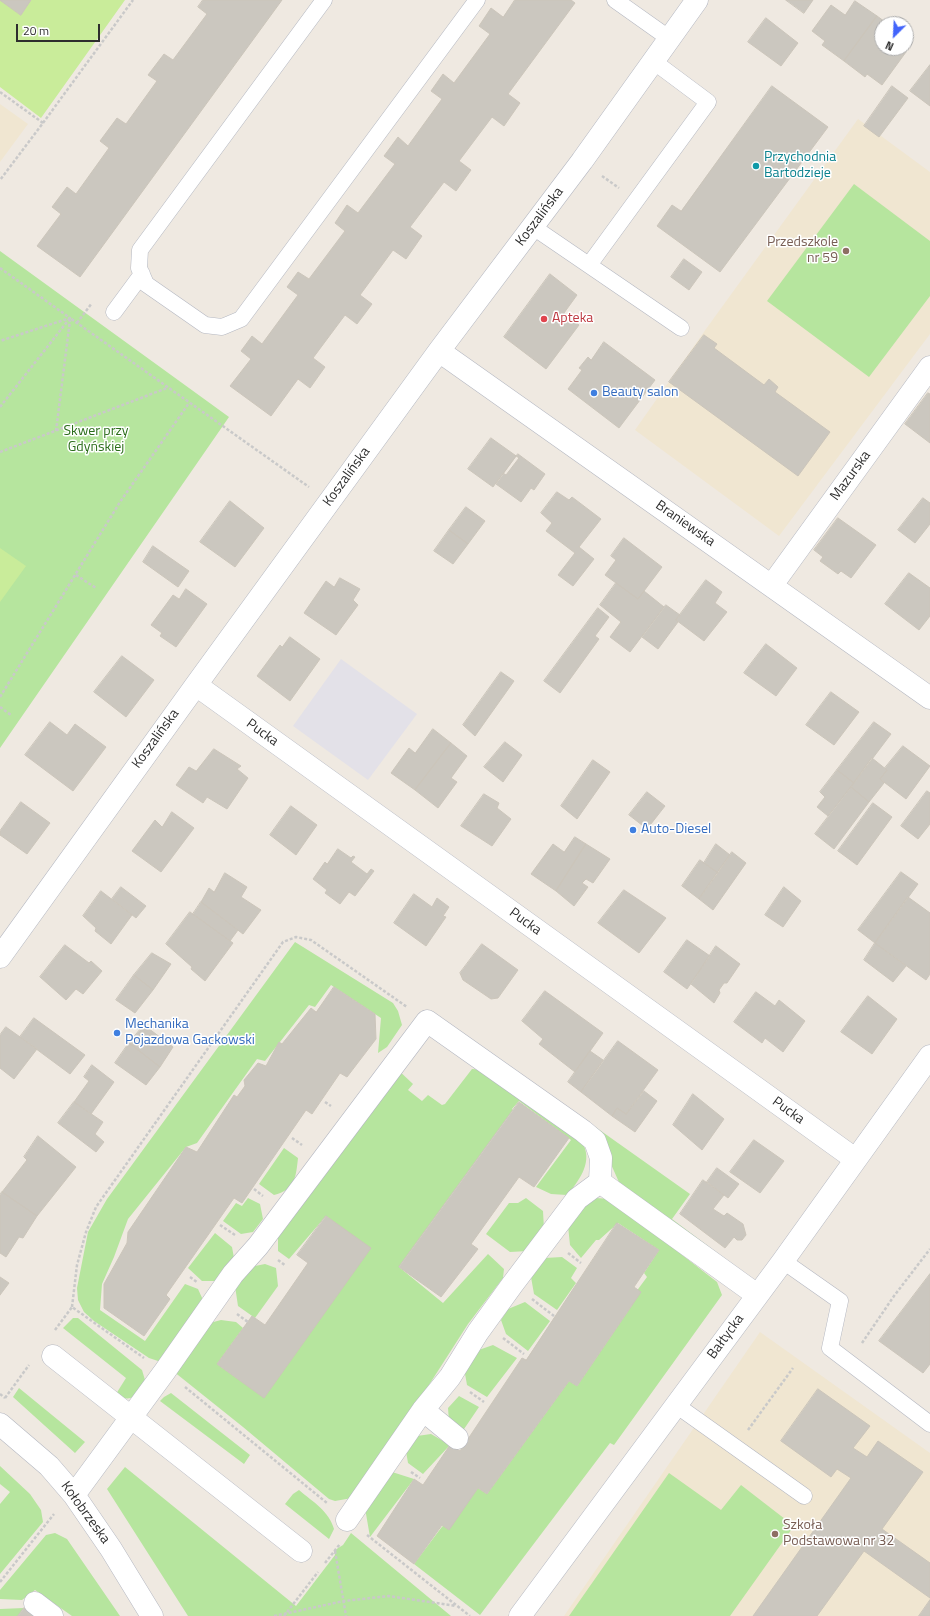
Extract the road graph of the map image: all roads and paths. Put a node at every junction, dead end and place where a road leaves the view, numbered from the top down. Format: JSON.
{"nodes":[{"id":1,"x":133,"y":0,"type":"edge"},
{"id":2,"x":324,"y":0,"type":"edge"},
{"id":3,"x":477,"y":0,"type":"edge"},
{"id":4,"x":616,"y":0,"type":"edge"},
{"id":5,"x":697,"y":0,"type":"edge"},
{"id":6,"x":670,"y":39,"type":"junction"},
{"id":7,"x":653,"y":61,"type":"junction"},
{"id":8,"x":0,"y":92,"type":"edge"},
{"id":9,"x":43,"y":123,"type":"junction"},
{"id":10,"x":582,"y":161,"type":"junction"},
{"id":11,"x":0,"y":180,"type":"edge"},
{"id":12,"x":636,"y":200,"type":"junction"},
{"id":13,"x":533,"y":227,"type":"junction"},
{"id":14,"x":589,"y":265,"type":"junction"},
{"id":15,"x":0,"y":268,"type":"edge"},
{"id":16,"x":142,"y":274,"type":"junction"},
{"id":17,"x":114,"y":312,"type":"dead end"},
{"id":18,"x":70,"y":318,"type":"junction"},
{"id":19,"x":681,"y":328,"type":"dead end"},
{"id":20,"x":0,"y":341,"type":"edge"},
{"id":21,"x":439,"y":351,"type":"junction"},
{"id":22,"x":930,"y":367,"type":"edge"},
{"id":23,"x":167,"y":388,"type":"junction"},
{"id":24,"x":189,"y":403,"type":"junction"},
{"id":25,"x":0,"y":407,"type":"edge"},
{"id":26,"x":56,"y":431,"type":"junction"},
{"id":27,"x":0,"y":452,"type":"edge"},
{"id":28,"x":316,"y":491,"type":"dead end"},
{"id":29,"x":76,"y":575,"type":"junction"},
{"id":30,"x":772,"y":585,"type":"junction"},
{"id":31,"x":96,"y":588,"type":"dead end"},
{"id":32,"x":196,"y":685,"type":"junction"},
{"id":33,"x":0,"y":697,"type":"edge"},
{"id":34,"x":930,"y":698,"type":"edge"},
{"id":35,"x":0,"y":707,"type":"edge"},
{"id":36,"x":11,"y":715,"type":"dead end"},
{"id":37,"x":0,"y":957,"type":"edge"},
{"id":38,"x":427,"y":1021,"type":"junction"},
{"id":39,"x":930,"y":1056,"type":"edge"},
{"id":40,"x":855,"y":1159,"type":"junction"},
{"id":41,"x":600,"y":1182,"type":"junction"},
{"id":42,"x":930,"y":1249,"type":"edge"},
{"id":43,"x":783,"y":1261,"type":"junction"},
{"id":44,"x":757,"y":1295,"type":"junction"},
{"id":45,"x":72,"y":1307,"type":"junction"},
{"id":46,"x":861,"y":1344,"type":"dead end"},
{"id":47,"x":46,"y":1350,"type":"junction"},
{"id":48,"x":793,"y":1368,"type":"dead end"},
{"id":49,"x":165,"y":1371,"type":"junction"},
{"id":50,"x":0,"y":1394,"type":"edge"},
{"id":51,"x":676,"y":1405,"type":"junction"},
{"id":52,"x":423,"y":1410,"type":"junction"},
{"id":53,"x":131,"y":1416,"type":"junction"},
{"id":54,"x":0,"y":1424,"type":"edge"},
{"id":55,"x":930,"y":1424,"type":"edge"},
{"id":56,"x":457,"y":1438,"type":"dead end"},
{"id":57,"x":735,"y":1448,"type":"junction"},
{"id":58,"x":74,"y":1495,"type":"junction"},
{"id":59,"x":804,"y":1496,"type":"dead end"},
{"id":60,"x":51,"y":1509,"type":"dead end"},
{"id":61,"x":347,"y":1520,"type":"junction"},
{"id":62,"x":335,"y":1550,"type":"dead end"},
{"id":63,"x":301,"y":1551,"type":"dead end"},
{"id":64,"x":0,"y":1582,"type":"edge"},
{"id":65,"x":344,"y":1601,"type":"junction"},
{"id":66,"x":457,"y":1606,"type":"junction"},
{"id":67,"x":152,"y":1616,"type":"edge"},
{"id":68,"x":274,"y":1616,"type":"edge"},
{"id":69,"x":346,"y":1616,"type":"edge"},
{"id":70,"x":470,"y":1616,"type":"edge"},
{"id":71,"x":520,"y":1616,"type":"edge"}],
"edges":[{"from":1,"to":9,"type":"path"},
{"from":2,"to":16,"type":"lane"},
{"from":3,"to":16,"type":"lane"},
{"from":4,"to":6,"type":"lane"},
{"from":5,"to":6,"type":"street","name":"Koszalińska"},
{"from":6,"to":7,"type":"street","name":"Koszalińska"},
{"from":7,"to":10,"type":"street","name":"Koszalińska"},
{"from":7,"to":12,"type":"lane"},
{"from":8,"to":9,"type":"path"},
{"from":9,"to":11,"type":"path"},
{"from":10,"to":12,"type":"path"},
{"from":10,"to":13,"type":"street","name":"Koszalińska"},
{"from":12,"to":14,"type":"lane"},
{"from":13,"to":14,"type":"lane"},
{"from":13,"to":21,"type":"street","name":"Koszalińska"},
{"from":14,"to":19,"type":"lane"},
{"from":15,"to":18,"type":"path"},
{"from":16,"to":17,"type":"lane"},
{"from":18,"to":20,"type":"path"},
{"from":18,"to":23,"type":"path"},
{"from":18,"to":25,"type":"path"},
{"from":18,"to":26,"type":"path"},
{"from":21,"to":30,"type":"street","name":"Braniewska"},
{"from":21,"to":32,"type":"street","name":"Koszalińska"},
{"from":22,"to":30,"type":"street","name":"Mazurska"},
{"from":23,"to":24,"type":"path"},
{"from":23,"to":26,"type":"path"},
{"from":24,"to":28,"type":"path"},
{"from":24,"to":29,"type":"path"},
{"from":26,"to":27,"type":"path"},
{"from":29,"to":31,"type":"path"},
{"from":29,"to":33,"type":"path"},
{"from":30,"to":34,"type":"street","name":"Braniewska"},
{"from":32,"to":37,"type":"street","name":"Koszalińska"},
{"from":32,"to":40,"type":"street","name":"Pucka"},
{"from":35,"to":36,"type":"path"},
{"from":38,"to":41,"type":"street"},
{"from":38,"to":45,"type":"path"},
{"from":38,"to":49,"type":"street"},
{"from":39,"to":40,"type":"street","name":"Bałtycka"},
{"from":40,"to":43,"type":"street","name":"Bałtycka"},
{"from":41,"to":44,"type":"street"},
{"from":41,"to":52,"type":"street"},
{"from":42,"to":46,"type":"path"},
{"from":43,"to":44,"type":"street","name":"Bałtycka"},
{"from":43,"to":55,"type":"lane"},
{"from":44,"to":51,"type":"street","name":"Bałtycka"},
{"from":45,"to":47,"type":"path"},
{"from":45,"to":49,"type":"path"},
{"from":47,"to":50,"type":"path"},
{"from":47,"to":53,"type":"street"},
{"from":48,"to":57,"type":"path"},
{"from":49,"to":53,"type":"street"},
{"from":49,"to":61,"type":"path"},
{"from":51,"to":57,"type":"lane"},
{"from":51,"to":71,"type":"street","name":"Bałtycka"},
{"from":52,"to":56,"type":"street"},
{"from":52,"to":61,"type":"street"},
{"from":53,"to":58,"type":"street"},
{"from":53,"to":63,"type":"street"},
{"from":54,"to":58,"type":"street","name":"Kołobrzeska"},
{"from":57,"to":59,"type":"lane"},
{"from":58,"to":67,"type":"street","name":"Kołobrzeska"},
{"from":60,"to":64,"type":"path"},
{"from":61,"to":66,"type":"path"},
{"from":62,"to":65,"type":"path"},
{"from":65,"to":66,"type":"path"},
{"from":65,"to":68,"type":"path"},
{"from":65,"to":69,"type":"path"},
{"from":66,"to":70,"type":"path"}]}
